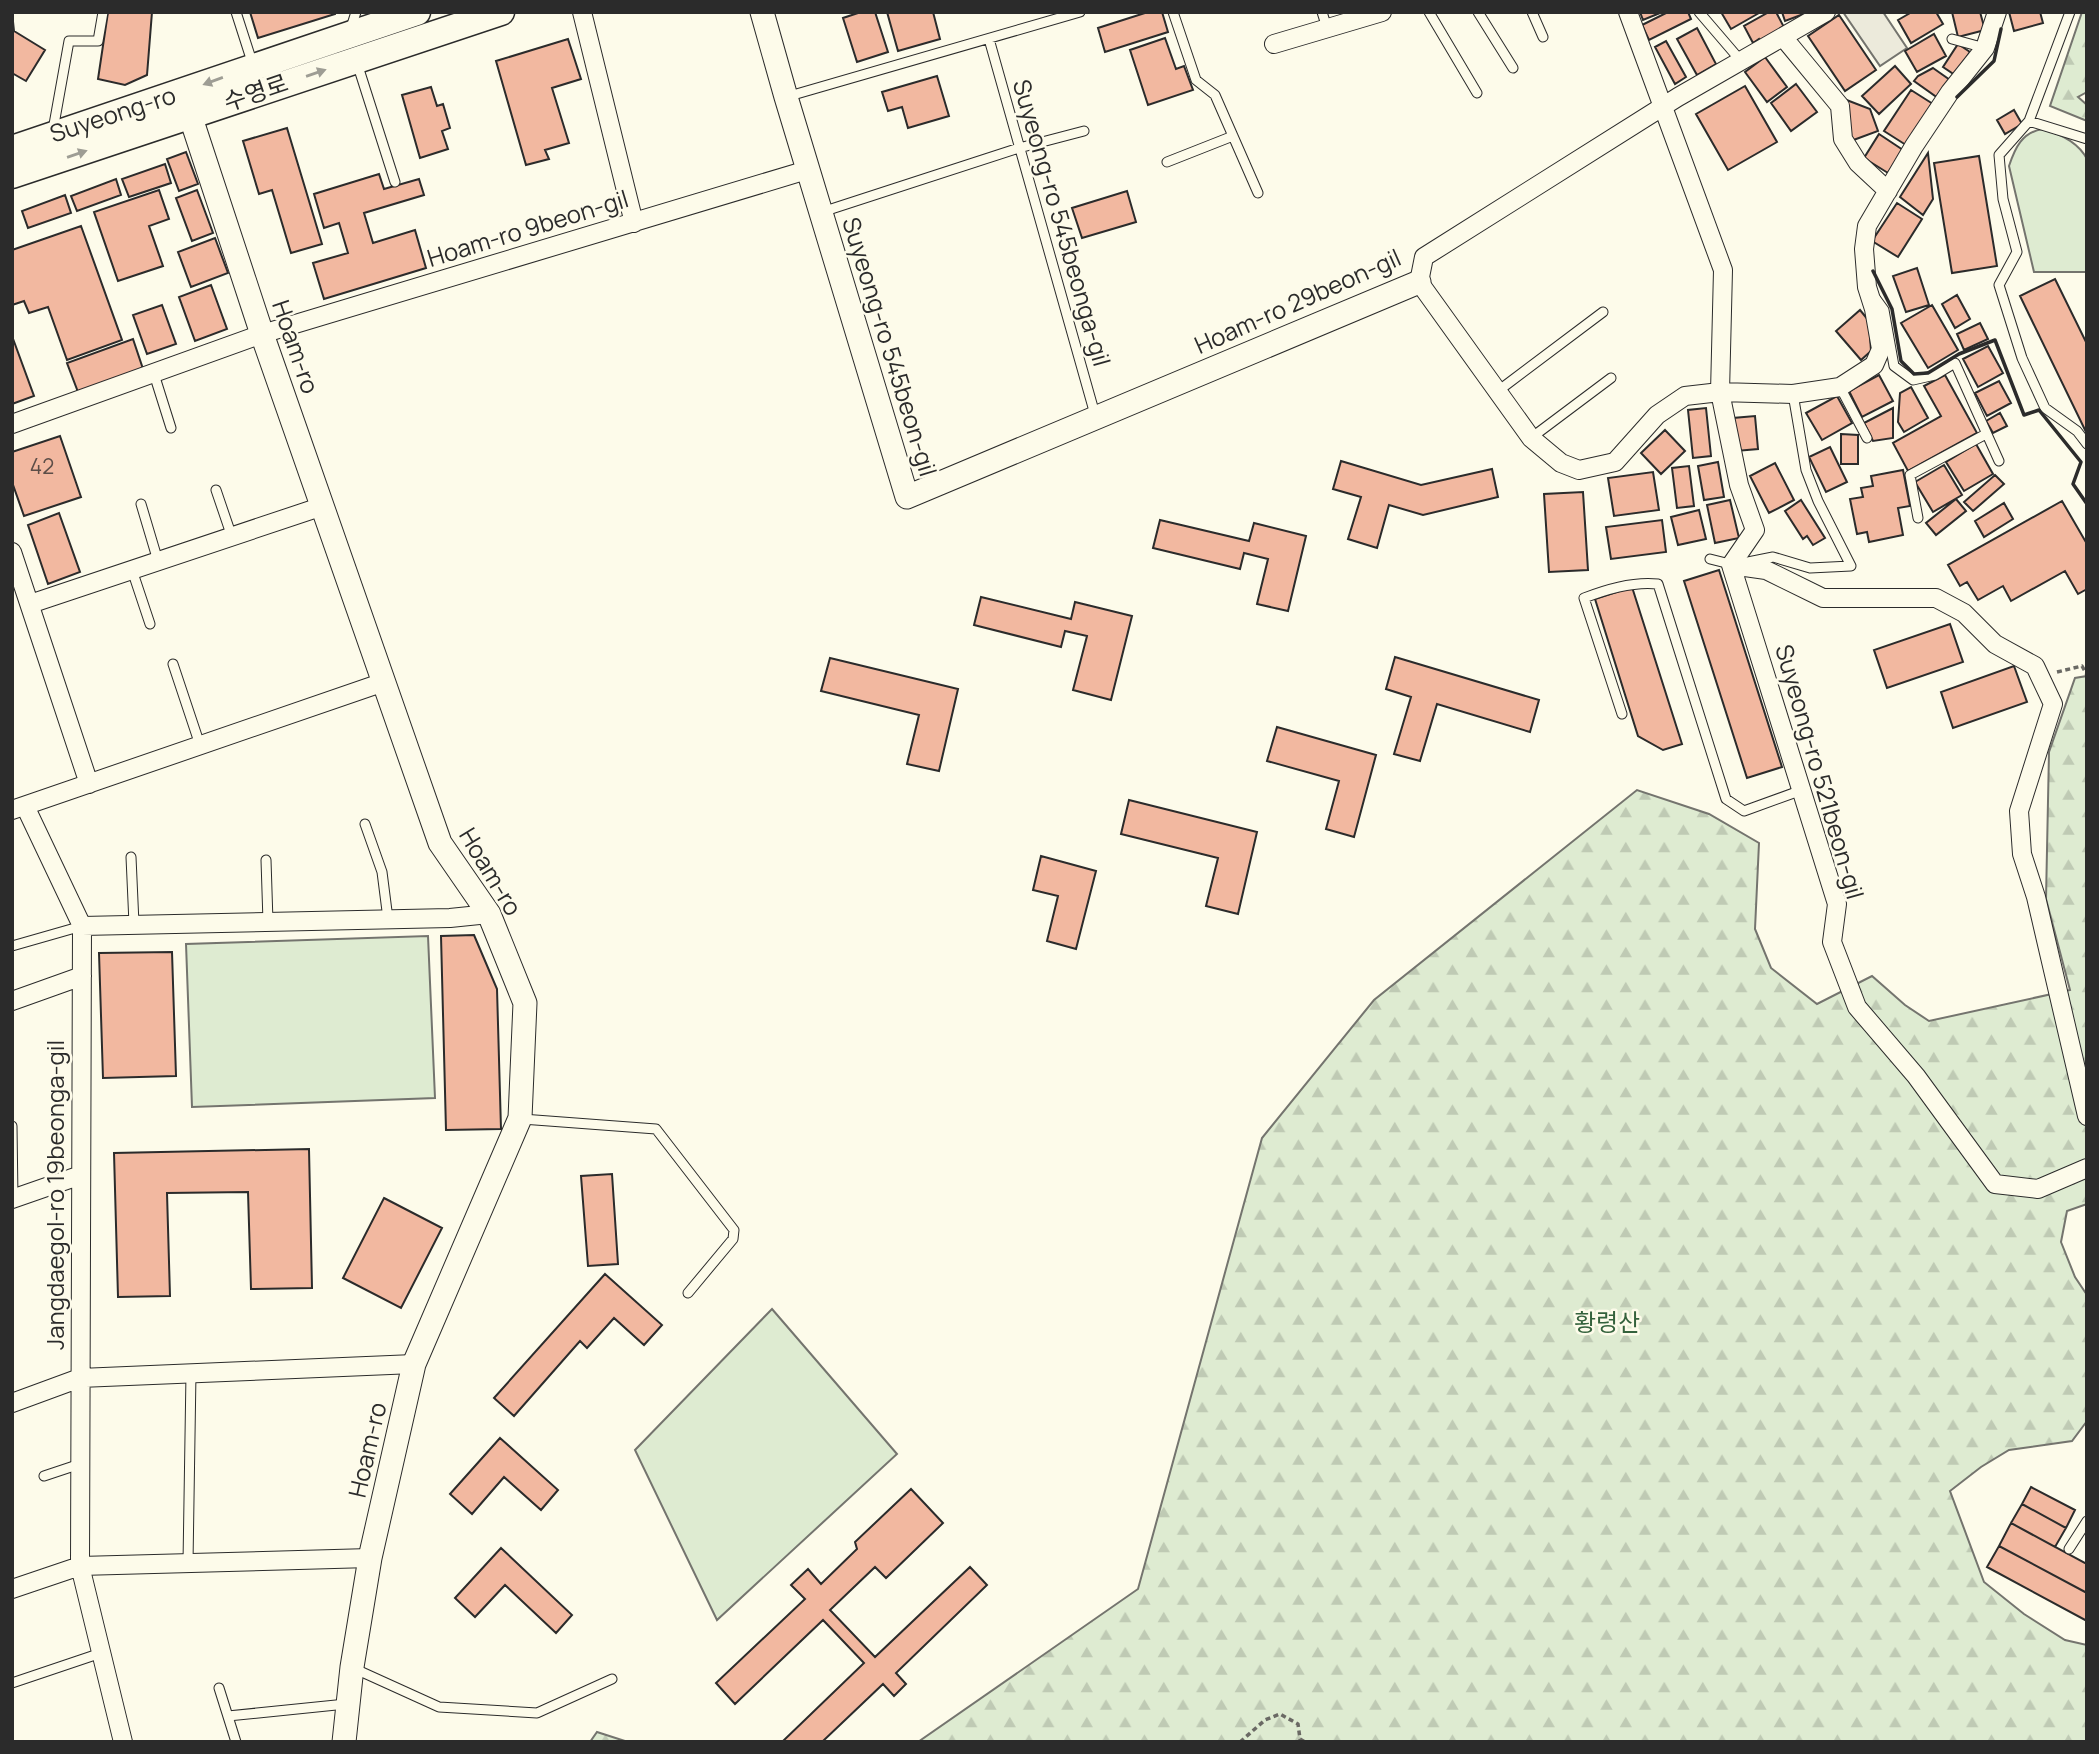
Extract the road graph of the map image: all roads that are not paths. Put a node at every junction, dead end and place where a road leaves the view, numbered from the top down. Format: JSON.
{"nodes":[{"id":1,"x":103,"y":12,"type":"edge"},
{"id":2,"x":236,"y":12,"type":"edge"},
{"id":3,"x":417,"y":12,"type":"edge"},
{"id":4,"x":501,"y":12,"type":"edge"},
{"id":5,"x":582,"y":12,"type":"edge"},
{"id":6,"x":762,"y":12,"type":"edge"},
{"id":7,"x":1080,"y":12,"type":"edge"},
{"id":8,"x":1173,"y":12,"type":"edge"},
{"id":9,"x":1382,"y":12,"type":"edge"},
{"id":10,"x":1429,"y":12,"type":"edge"},
{"id":11,"x":1478,"y":12,"type":"edge"},
{"id":12,"x":1532,"y":12,"type":"edge"},
{"id":13,"x":1629,"y":12,"type":"edge"},
{"id":14,"x":1699,"y":12,"type":"edge"},
{"id":15,"x":1997,"y":12,"type":"edge"},
{"id":16,"x":2070,"y":12,"type":"edge"},
{"id":17,"x":1821,"y":14,"type":"edge"},
{"id":18,"x":1325,"y":20,"type":"edge"},
{"id":19,"x":353,"y":23,"type":"edge"},
{"id":20,"x":1543,"y":37,"type":"dead end"},
{"id":21,"x":1783,"y":37,"type":"junction"},
{"id":22,"x":989,"y":38,"type":"junction"},
{"id":23,"x":1952,"y":39,"type":"dead end"},
{"id":24,"x":1274,"y":44,"type":"dead end"},
{"id":25,"x":1985,"y":48,"type":"junction"},
{"id":26,"x":356,"y":59,"type":"junction"},
{"id":27,"x":1741,"y":61,"type":"junction"},
{"id":28,"x":253,"y":67,"type":"junction"},
{"id":29,"x":1513,"y":68,"type":"dead end"},
{"id":30,"x":1477,"y":93,"type":"dead end"},
{"id":31,"x":786,"y":97,"type":"junction"},
{"id":32,"x":1663,"y":107,"type":"junction"},
{"id":33,"x":190,"y":115,"type":"junction"},
{"id":34,"x":2029,"y":121,"type":"junction"},
{"id":35,"x":1084,"y":131,"type":"dead end"},
{"id":36,"x":52,"y":135,"type":"junction"},
{"id":37,"x":1233,"y":136,"type":"junction"},
{"id":38,"x":2086,"y":142,"type":"edge"},
{"id":39,"x":1019,"y":148,"type":"junction"},
{"id":40,"x":12,"y":149,"type":"edge"},
{"id":41,"x":1167,"y":162,"type":"dead end"},
{"id":42,"x":807,"y":170,"type":"junction"},
{"id":43,"x":12,"y":176,"type":"edge"},
{"id":44,"x":395,"y":182,"type":"dead end"},
{"id":45,"x":1888,"y":191,"type":"junction"},
{"id":46,"x":1258,"y":192,"type":"dead end"},
{"id":47,"x":820,"y":212,"type":"junction"},
{"id":48,"x":634,"y":223,"type":"junction"},
{"id":49,"x":1419,"y":282,"type":"junction"},
{"id":50,"x":1867,"y":287,"type":"junction"},
{"id":51,"x":1603,"y":312,"type":"dead end"},
{"id":52,"x":262,"y":334,"type":"junction"},
{"id":53,"x":154,"y":374,"type":"junction"},
{"id":54,"x":1611,"y":378,"type":"dead end"},
{"id":55,"x":1840,"y":387,"type":"junction"},
{"id":56,"x":1498,"y":391,"type":"junction"},
{"id":57,"x":1720,"y":392,"type":"junction"},
{"id":58,"x":1793,"y":394,"type":"junction"},
{"id":59,"x":1096,"y":418,"type":"junction"},
{"id":60,"x":12,"y":424,"type":"edge"},
{"id":61,"x":171,"y":428,"type":"dead end"},
{"id":62,"x":1986,"y":434,"type":"junction"},
{"id":63,"x":1531,"y":438,"type":"junction"},
{"id":64,"x":1867,"y":438,"type":"dead end"},
{"id":65,"x":2087,"y":444,"type":"edge"},
{"id":66,"x":1999,"y":461,"type":"dead end"},
{"id":67,"x":216,"y":490,"type":"dead end"},
{"id":68,"x":907,"y":497,"type":"joint"},
{"id":69,"x":141,"y":504,"type":"dead end"},
{"id":70,"x":323,"y":506,"type":"junction"},
{"id":71,"x":1918,"y":518,"type":"dead end"},
{"id":72,"x":232,"y":537,"type":"junction"},
{"id":73,"x":12,"y":552,"type":"edge"},
{"id":74,"x":1710,"y":559,"type":"dead end"},
{"id":75,"x":158,"y":561,"type":"junction"},
{"id":76,"x":1731,"y":565,"type":"junction"},
{"id":77,"x":132,"y":570,"type":"junction"},
{"id":78,"x":30,"y":604,"type":"junction"},
{"id":79,"x":150,"y":624,"type":"dead end"},
{"id":80,"x":173,"y":664,"type":"dead end"},
{"id":81,"x":384,"y":682,"type":"junction"},
{"id":82,"x":1622,"y":714,"type":"dead end"},
{"id":83,"x":200,"y":745,"type":"junction"},
{"id":84,"x":89,"y":784,"type":"junction"},
{"id":85,"x":1802,"y":790,"type":"junction"},
{"id":86,"x":18,"y":808,"type":"edge"},
{"id":87,"x":365,"y":824,"type":"dead end"},
{"id":88,"x":131,"y":857,"type":"dead end"},
{"id":89,"x":266,"y":860,"type":"dead end"},
{"id":90,"x":489,"y":914,"type":"junction"},
{"id":91,"x":388,"y":919,"type":"junction"},
{"id":92,"x":268,"y":922,"type":"junction"},
{"id":93,"x":134,"y":924,"type":"junction"},
{"id":94,"x":82,"y":926,"type":"junction"},
{"id":95,"x":12,"y":946,"type":"edge"},
{"id":96,"x":82,"y":976,"type":"junction"},
{"id":97,"x":12,"y":1001,"type":"edge"},
{"id":98,"x":2087,"y":1116,"type":"edge"},
{"id":99,"x":520,"y":1118,"type":"junction"},
{"id":100,"x":12,"y":1126,"type":"edge"},
{"id":101,"x":2087,"y":1168,"type":"edge"},
{"id":102,"x":81,"y":1175,"type":"junction"},
{"id":103,"x":13,"y":1199,"type":"edge"},
{"id":104,"x":688,"y":1293,"type":"dead end"},
{"id":105,"x":414,"y":1364,"type":"junction"},
{"id":106,"x":191,"y":1373,"type":"junction"},
{"id":107,"x":80,"y":1378,"type":"junction"},
{"id":108,"x":12,"y":1403,"type":"edge"},
{"id":109,"x":80,"y":1464,"type":"junction"},
{"id":110,"x":44,"y":1476,"type":"dead end"},
{"id":111,"x":2087,"y":1521,"type":"edge"},
{"id":112,"x":2069,"y":1549,"type":"dead end"},
{"id":113,"x":370,"y":1558,"type":"junction"},
{"id":114,"x":188,"y":1563,"type":"junction"},
{"id":115,"x":80,"y":1566,"type":"junction"},
{"id":116,"x":12,"y":1589,"type":"edge"},
{"id":117,"x":101,"y":1653,"type":"junction"},
{"id":118,"x":352,"y":1667,"type":"junction"},
{"id":119,"x":611,"y":1679,"type":"dead end"},
{"id":120,"x":12,"y":1683,"type":"edge"},
{"id":121,"x":219,"y":1688,"type":"dead end"},
{"id":122,"x":346,"y":1704,"type":"junction"},
{"id":123,"x":228,"y":1716,"type":"junction"},
{"id":124,"x":121,"y":1741,"type":"edge"},
{"id":125,"x":236,"y":1742,"type":"edge"},
{"id":126,"x":344,"y":1742,"type":"edge"}],
"edges":[{"from":1,"to":36,"type":"lane"},
{"from":2,"to":28,"type":"lane"},
{"from":3,"to":19,"type":"main road","name":"Suyeong-ro"},
{"from":4,"to":26,"type":"main road","name":"수영로"},
{"from":5,"to":48,"type":"street"},
{"from":6,"to":31,"type":"street","name":"Suyeong-ro 545beon-gil"},
{"from":7,"to":22,"type":"lane"},
{"from":8,"to":37,"type":"lane"},
{"from":9,"to":18,"type":"street"},
{"from":10,"to":30,"type":"lane"},
{"from":11,"to":29,"type":"lane"},
{"from":12,"to":20,"type":"lane"},
{"from":13,"to":32,"type":"street"},
{"from":14,"to":27,"type":"lane"},
{"from":15,"to":25,"type":"street"},
{"from":16,"to":34,"type":"lane"},
{"from":17,"to":21,"type":"street","name":"Hoam-ro 29beon-gil"},
{"from":18,"to":24,"type":"street"},
{"from":19,"to":28,"type":"main road","name":"Suyeong-ro"},
{"from":21,"to":27,"type":"street","name":"Hoam-ro 29beon-gil"},
{"from":21,"to":45,"type":"street"},
{"from":22,"to":31,"type":"lane"},
{"from":22,"to":39,"type":"lane","name":"Suyeong-ro 545beonga-gil"},
{"from":23,"to":25,"type":"lane"},
{"from":25,"to":45,"type":"street"},
{"from":33,"to":26,"type":"main road","name":"수영로","one_way":true},
{"from":26,"to":44,"type":"lane"},
{"from":27,"to":32,"type":"street","name":"Hoam-ro 29beon-gil"},
{"from":28,"to":36,"type":"main road","name":"Suyeong-ro","one_way":true},
{"from":31,"to":42,"type":"street","name":"Suyeong-ro 545beon-gil"},
{"from":32,"to":49,"type":"street","name":"Hoam-ro 29beon-gil"},
{"from":32,"to":57,"type":"street"},
{"from":43,"to":33,"type":"main road","name":"수영로","one_way":true},
{"from":33,"to":52,"type":"street","name":"Hoam-ro"},
{"from":34,"to":38,"type":"lane"},
{"from":34,"to":65,"type":"lane"},
{"from":35,"to":39,"type":"lane","name":"Suyeong-ro 545beon-gil"},
{"from":36,"to":40,"type":"main road","name":"Suyeong-ro"},
{"from":37,"to":41,"type":"lane"},
{"from":37,"to":46,"type":"lane"},
{"from":39,"to":47,"type":"lane","name":"Suyeong-ro 545beon-gil"},
{"from":39,"to":59,"type":"lane","name":"Suyeong-ro 545beonga-gil"},
{"from":42,"to":47,"type":"street","name":"Suyeong-ro 545beon-gil"},
{"from":42,"to":48,"type":"street","name":"Hoam-ro 9beon-gil"},
{"from":45,"to":50,"type":"street"},
{"from":47,"to":68,"type":"street","name":"Suyeong-ro 545beon-gil"},
{"from":48,"to":52,"type":"street","name":"Hoam-ro 9beon-gil"},
{"from":49,"to":56,"type":"street"},
{"from":49,"to":59,"type":"street","name":"Hoam-ro 29beon-gil"},
{"from":50,"to":55,"type":"street"},
{"from":50,"to":62,"type":"lane"},
{"from":51,"to":56,"type":"lane"},
{"from":52,"to":53,"type":"street","name":"Hoam-ro 9beon-gil"},
{"from":52,"to":70,"type":"street","name":"Hoam-ro"},
{"from":53,"to":60,"type":"street","name":"Hoam-ro 9beon-gil"},
{"from":53,"to":61,"type":"lane"},
{"from":54,"to":63,"type":"lane"},
{"from":55,"to":58,"type":"street"},
{"from":55,"to":64,"type":"lane"},
{"from":56,"to":63,"type":"street"},
{"from":57,"to":58,"type":"street"},
{"from":57,"to":63,"type":"street"},
{"from":57,"to":76,"type":"street"},
{"from":58,"to":76,"type":"lane"},
{"from":59,"to":68,"type":"street","name":"Hoam-ro 29beon-gil"},
{"from":62,"to":66,"type":"lane"},
{"from":62,"to":71,"type":"lane"},
{"from":67,"to":72,"type":"lane"},
{"from":69,"to":75,"type":"lane"},
{"from":70,"to":72,"type":"street"},
{"from":70,"to":81,"type":"street","name":"Hoam-ro"},
{"from":72,"to":75,"type":"street"},
{"from":73,"to":78,"type":"street"},
{"from":74,"to":76,"type":"lane"},
{"from":75,"to":77,"type":"street"},
{"from":76,"to":85,"type":"street","name":"Suyeong-ro 521beon-gil"},
{"from":76,"to":98,"type":"street"},
{"from":77,"to":78,"type":"street"},
{"from":77,"to":79,"type":"lane"},
{"from":78,"to":84,"type":"street"},
{"from":80,"to":83,"type":"lane"},
{"from":81,"to":83,"type":"street"},
{"from":81,"to":90,"type":"street","name":"Hoam-ro"},
{"from":82,"to":85,"type":"lane"},
{"from":83,"to":84,"type":"street"},
{"from":84,"to":86,"type":"street"},
{"from":85,"to":101,"type":"street","name":"Suyeong-ro 521beon-gil"},
{"from":86,"to":94,"type":"street","name":"Jangdaegol-ro 19beonga-gil"},
{"from":87,"to":91,"type":"lane"},
{"from":88,"to":93,"type":"lane"},
{"from":89,"to":92,"type":"lane"},
{"from":90,"to":91,"type":"street"},
{"from":90,"to":99,"type":"street","name":"Hoam-ro"},
{"from":91,"to":92,"type":"street"},
{"from":92,"to":93,"type":"street"},
{"from":93,"to":94,"type":"street"},
{"from":94,"to":95,"type":"lane"},
{"from":94,"to":96,"type":"street","name":"Jangdaegol-ro 19beonga-gil"},
{"from":96,"to":97,"type":"street"},
{"from":96,"to":102,"type":"street","name":"Jangdaegol-ro 19beonga-gil"},
{"from":99,"to":104,"type":"lane"},
{"from":99,"to":105,"type":"street","name":"Hoam-ro"},
{"from":100,"to":103,"type":"lane"},
{"from":102,"to":103,"type":"street"},
{"from":102,"to":107,"type":"street","name":"Jangdaegol-ro 19beonga-gil"},
{"from":105,"to":106,"type":"street"},
{"from":105,"to":113,"type":"street","name":"Hoam-ro"},
{"from":106,"to":107,"type":"street"},
{"from":106,"to":114,"type":"lane"},
{"from":107,"to":108,"type":"street"},
{"from":107,"to":109,"type":"street","name":"Jangdaegol-ro 19beonga-gil"},
{"from":109,"to":110,"type":"lane"},
{"from":109,"to":115,"type":"street","name":"Jangdaegol-ro 19beonga-gil"},
{"from":111,"to":112,"type":"lane"},
{"from":113,"to":114,"type":"street"},
{"from":113,"to":118,"type":"street","name":"Hoam-ro"},
{"from":114,"to":115,"type":"street"},
{"from":115,"to":116,"type":"street"},
{"from":115,"to":117,"type":"street","name":"Jangdaegol-ro 19beonga-gil"},
{"from":117,"to":120,"type":"lane"},
{"from":117,"to":124,"type":"street","name":"Jangdaegol-ro 19beonga-gil"},
{"from":118,"to":119,"type":"lane"},
{"from":118,"to":122,"type":"street","name":"Hoam-ro"},
{"from":121,"to":123,"type":"lane"},
{"from":122,"to":123,"type":"lane"},
{"from":122,"to":126,"type":"street","name":"Hoam-ro"},
{"from":123,"to":125,"type":"lane"}]}
